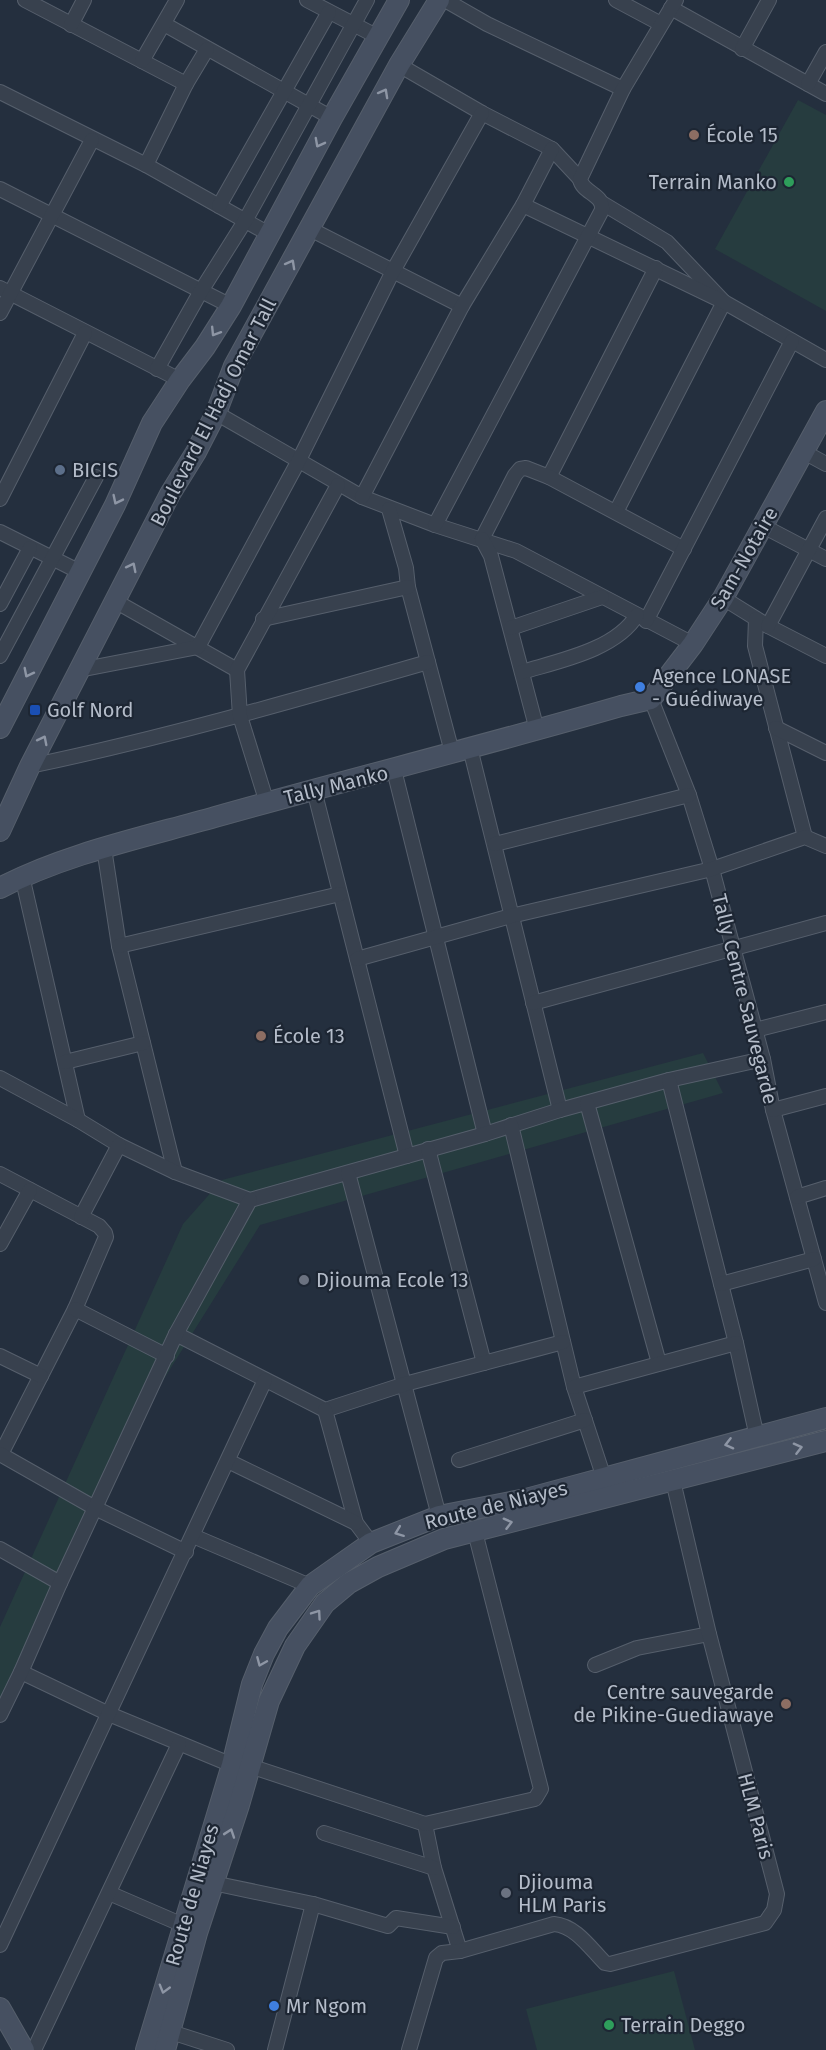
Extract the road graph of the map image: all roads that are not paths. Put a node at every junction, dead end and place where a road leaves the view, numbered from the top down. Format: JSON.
{"nodes":[{"id":1,"x":26,"y":0,"type":"edge"},
{"id":2,"x":84,"y":0,"type":"edge"},
{"id":3,"x":177,"y":0,"type":"edge"},
{"id":4,"x":307,"y":0,"type":"edge"},
{"id":5,"x":367,"y":0,"type":"edge"},
{"id":6,"x":399,"y":0,"type":"edge"},
{"id":7,"x":439,"y":0,"type":"edge"},
{"id":8,"x":445,"y":0,"type":"edge"},
{"id":9,"x":616,"y":0,"type":"edge"},
{"id":10,"x":769,"y":0,"type":"edge"},
{"id":11,"x":674,"y":4,"type":"edge"},
{"id":12,"x":329,"y":12,"type":"junction"},
{"id":13,"x":164,"y":24,"type":"junction"},
{"id":14,"x":353,"y":24,"type":"junction"},
{"id":15,"x":661,"y":24,"type":"junction"},
{"id":16,"x":71,"y":25,"type":"junction"},
{"id":17,"x":378,"y":37,"type":"junction"},
{"id":18,"x":742,"y":48,"type":"junction"},
{"id":19,"x":207,"y":49,"type":"junction"},
{"id":20,"x":826,"y":52,"type":"edge"},
{"id":21,"x":142,"y":61,"type":"junction"},
{"id":22,"x":399,"y":65,"type":"junction"},
{"id":23,"x":186,"y":84,"type":"junction"},
{"id":24,"x":808,"y":84,"type":"junction"},
{"id":25,"x":623,"y":89,"type":"junction"},
{"id":26,"x":283,"y":90,"type":"junction"},
{"id":27,"x":0,"y":92,"type":"edge"},
{"id":28,"x":826,"y":94,"type":"edge"},
{"id":29,"x":310,"y":106,"type":"junction"},
{"id":30,"x":482,"y":113,"type":"junction"},
{"id":31,"x":332,"y":118,"type":"junction"},
{"id":32,"x":92,"y":140,"type":"junction"},
{"id":33,"x":552,"y":149,"type":"junction"},
{"id":34,"x":146,"y":165,"type":"junction"},
{"id":35,"x":580,"y":179,"type":"junction"},
{"id":36,"x":0,"y":189,"type":"edge"},
{"id":37,"x":602,"y":203,"type":"junction"},
{"id":38,"x":523,"y":205,"type":"junction"},
{"id":39,"x":219,"y":206,"type":"junction"},
{"id":40,"x":51,"y":217,"type":"junction"},
{"id":41,"x":244,"y":221,"type":"junction"},
{"id":42,"x":310,"y":229,"type":"junction"},
{"id":43,"x":269,"y":234,"type":"junction"},
{"id":44,"x":588,"y":236,"type":"junction"},
{"id":45,"x":656,"y":268,"type":"junction"},
{"id":46,"x":393,"y":271,"type":"junction"},
{"id":47,"x":5,"y":290,"type":"edge"},
{"id":48,"x":201,"y":291,"type":"junction"},
{"id":49,"x":724,"y":302,"type":"junction"},
{"id":50,"x":231,"y":306,"type":"junction"},
{"id":51,"x":462,"y":306,"type":"junction"},
{"id":52,"x":0,"y":313,"type":"edge"},
{"id":53,"x":86,"y":333,"type":"junction"},
{"id":54,"x":792,"y":341,"type":"junction"},
{"id":55,"x":826,"y":360,"type":"edge"},
{"id":56,"x":157,"y":369,"type":"junction"},
{"id":57,"x":180,"y":380,"type":"junction"},
{"id":58,"x":826,"y":411,"type":"edge"},
{"id":59,"x":216,"y":413,"type":"junction"},
{"id":60,"x":804,"y":452,"type":"junction"},
{"id":61,"x":298,"y":462,"type":"junction"},
{"id":62,"x":826,"y":464,"type":"edge"},
{"id":63,"x":96,"y":477,"type":"dead end"},
{"id":64,"x":549,"y":477,"type":"junction"},
{"id":65,"x":338,"y":485,"type":"junction"},
{"id":66,"x":362,"y":497,"type":"junction"},
{"id":67,"x":0,"y":500,"type":"edge"},
{"id":68,"x":389,"y":509,"type":"junction"},
{"id":69,"x":616,"y":512,"type":"junction"},
{"id":70,"x":826,"y":518,"type":"edge"},
{"id":71,"x":435,"y":525,"type":"junction"},
{"id":72,"x":763,"y":526,"type":"junction"},
{"id":73,"x":0,"y":532,"type":"edge"},
{"id":74,"x":482,"y":540,"type":"junction"},
{"id":75,"x":30,"y":548,"type":"junction"},
{"id":76,"x":684,"y":549,"type":"junction"},
{"id":77,"x":809,"y":550,"type":"junction"},
{"id":78,"x":826,"y":559,"type":"edge"},
{"id":79,"x":52,"y":560,"type":"junction"},
{"id":80,"x":80,"y":572,"type":"junction"},
{"id":81,"x":408,"y":587,"type":"junction"},
{"id":82,"x":602,"y":597,"type":"junction"},
{"id":83,"x":723,"y":598,"type":"junction"},
{"id":84,"x":115,"y":601,"type":"junction"},
{"id":85,"x":0,"y":604,"type":"edge"},
{"id":86,"x":641,"y":618,"type":"junction"},
{"id":87,"x":263,"y":619,"type":"junction"},
{"id":88,"x":762,"y":622,"type":"junction"},
{"id":89,"x":511,"y":628,"type":"junction"},
{"id":90,"x":693,"y":644,"type":"junction"},
{"id":91,"x":198,"y":647,"type":"junction"},
{"id":92,"x":0,"y":656,"type":"edge"},
{"id":93,"x":826,"y":656,"type":"edge"},
{"id":94,"x":428,"y":662,"type":"junction"},
{"id":95,"x":79,"y":670,"type":"junction"},
{"id":96,"x":237,"y":670,"type":"junction"},
{"id":97,"x":522,"y":672,"type":"junction"},
{"id":98,"x":651,"y":699,"type":"junction"},
{"id":99,"x":240,"y":716,"type":"junction"},
{"id":100,"x":0,"y":728,"type":"edge"},
{"id":101,"x":776,"y":728,"type":"junction"},
{"id":102,"x":537,"y":730,"type":"junction"},
{"id":103,"x":461,"y":750,"type":"junction"},
{"id":104,"x":826,"y":753,"type":"edge"},
{"id":105,"x":30,"y":766,"type":"junction"},
{"id":106,"x":394,"y":770,"type":"junction"},
{"id":107,"x":314,"y":790,"type":"junction"},
{"id":108,"x":690,"y":795,"type":"junction"},
{"id":109,"x":267,"y":803,"type":"junction"},
{"id":110,"x":0,"y":831,"type":"edge"},
{"id":111,"x":805,"y":837,"type":"junction"},
{"id":112,"x":495,"y":844,"type":"junction"},
{"id":113,"x":826,"y":846,"type":"edge"},
{"id":114,"x":104,"y":848,"type":"junction"},
{"id":115,"x":712,"y":869,"type":"junction"},
{"id":116,"x":0,"y":870,"type":"edge"},
{"id":117,"x":22,"y":876,"type":"junction"},
{"id":118,"x":0,"y":888,"type":"edge"},
{"id":119,"x":340,"y":894,"type":"junction"},
{"id":120,"x":511,"y":916,"type":"junction"},
{"id":121,"x":826,"y":923,"type":"edge"},
{"id":122,"x":437,"y":937,"type":"junction"},
{"id":123,"x":119,"y":946,"type":"junction"},
{"id":124,"x":733,"y":949,"type":"junction"},
{"id":125,"x":357,"y":959,"type":"junction"},
{"id":126,"x":533,"y":1003,"type":"junction"},
{"id":127,"x":826,"y":1012,"type":"edge"},
{"id":128,"x":755,"y":1030,"type":"junction"},
{"id":129,"x":143,"y":1043,"type":"junction"},
{"id":130,"x":763,"y":1059,"type":"junction"},
{"id":131,"x":65,"y":1062,"type":"junction"},
{"id":132,"x":0,"y":1078,"type":"edge"},
{"id":133,"x":669,"y":1080,"type":"junction"},
{"id":134,"x":826,"y":1096,"type":"edge"},
{"id":135,"x":587,"y":1103,"type":"junction"},
{"id":136,"x":560,"y":1110,"type":"junction"},
{"id":137,"x":773,"y":1110,"type":"junction"},
{"id":138,"x":78,"y":1120,"type":"junction"},
{"id":139,"x":511,"y":1125,"type":"junction"},
{"id":140,"x":485,"y":1134,"type":"junction"},
{"id":141,"x":119,"y":1145,"type":"junction"},
{"id":142,"x":428,"y":1149,"type":"junction"},
{"id":143,"x":407,"y":1156,"type":"junction"},
{"id":144,"x":175,"y":1172,"type":"junction"},
{"id":145,"x":348,"y":1173,"type":"junction"},
{"id":146,"x":0,"y":1174,"type":"edge"},
{"id":147,"x":826,"y":1188,"type":"edge"},
{"id":148,"x":30,"y":1190,"type":"junction"},
{"id":149,"x":797,"y":1197,"type":"junction"},
{"id":150,"x":250,"y":1200,"type":"junction"},
{"id":151,"x":81,"y":1217,"type":"junction"},
{"id":152,"x":0,"y":1244,"type":"edge"},
{"id":153,"x":814,"y":1259,"type":"junction"},
{"id":154,"x":721,"y":1284,"type":"junction"},
{"id":155,"x":826,"y":1303,"type":"edge"},
{"id":156,"x":75,"y":1309,"type":"junction"},
{"id":157,"x":176,"y":1334,"type":"junction"},
{"id":158,"x":563,"y":1342,"type":"junction"},
{"id":159,"x":736,"y":1343,"type":"junction"},
{"id":160,"x":0,"y":1356,"type":"edge"},
{"id":161,"x":167,"y":1356,"type":"junction"},
{"id":162,"x":484,"y":1363,"type":"junction"},
{"id":163,"x":659,"y":1363,"type":"junction"},
{"id":164,"x":40,"y":1376,"type":"junction"},
{"id":165,"x":265,"y":1380,"type":"junction"},
{"id":166,"x":405,"y":1384,"type":"junction"},
{"id":167,"x":574,"y":1387,"type":"junction"},
{"id":168,"x":325,"y":1410,"type":"junction"},
{"id":169,"x":826,"y":1418,"type":"edge"},
{"id":170,"x":585,"y":1420,"type":"junction"},
{"id":171,"x":757,"y":1437,"type":"junction"},
{"id":172,"x":826,"y":1441,"type":"edge"},
{"id":173,"x":0,"y":1454,"type":"edge"},
{"id":174,"x":459,"y":1460,"type":"dead end"},
{"id":175,"x":228,"y":1461,"type":"junction"},
{"id":176,"x":604,"y":1478,"type":"junction"},
{"id":177,"x":673,"y":1481,"type":"junction"},
{"id":178,"x":95,"y":1508,"type":"junction"},
{"id":179,"x":439,"y":1516,"type":"junction"},
{"id":180,"x":356,"y":1523,"type":"junction"},
{"id":181,"x":475,"y":1532,"type":"junction"},
{"id":182,"x":193,"y":1536,"type":"junction"},
{"id":183,"x":371,"y":1543,"type":"junction"},
{"id":184,"x":0,"y":1549,"type":"edge"},
{"id":185,"x":186,"y":1551,"type":"junction"},
{"id":186,"x":60,"y":1582,"type":"junction"},
{"id":187,"x":310,"y":1586,"type":"junction"},
{"id":188,"x":709,"y":1634,"type":"junction"},
{"id":189,"x":595,"y":1665,"type":"dead end"},
{"id":190,"x":21,"y":1672,"type":"junction"},
{"id":191,"x":0,"y":1714,"type":"edge"},
{"id":192,"x":109,"y":1714,"type":"junction"},
{"id":193,"x":179,"y":1744,"type":"junction"},
{"id":194,"x":241,"y":1766,"type":"junction"},
{"id":195,"x":425,"y":1824,"type":"junction"},
{"id":196,"x":324,"y":1833,"type":"dead end"},
{"id":197,"x":434,"y":1868,"type":"junction"},
{"id":198,"x":213,"y":1883,"type":"junction"},
{"id":199,"x":109,"y":1893,"type":"junction"},
{"id":200,"x":313,"y":1904,"type":"junction"},
{"id":201,"x":183,"y":1925,"type":"junction"},
{"id":202,"x":453,"y":1927,"type":"junction"},
{"id":203,"x":0,"y":1945,"type":"edge"},
{"id":204,"x":460,"y":1951,"type":"junction"},
{"id":205,"x":2,"y":2016,"type":"edge"},
{"id":206,"x":168,"y":2041,"type":"edge"},
{"id":207,"x":24,"y":2050,"type":"edge"},
{"id":208,"x":34,"y":2050,"type":"edge"},
{"id":209,"x":146,"y":2050,"type":"edge"},
{"id":210,"x":227,"y":2050,"type":"edge"},
{"id":211,"x":275,"y":2050,"type":"edge"},
{"id":212,"x":409,"y":2050,"type":"edge"}],
"edges":[{"from":1,"to":16,"type":"street"},
{"from":2,"to":16,"type":"street"},
{"from":3,"to":13,"type":"street"},
{"from":4,"to":12,"type":"street"},
{"from":5,"to":14,"type":"street"},
{"from":6,"to":17,"type":"main road","name":"Boulevard El Hadj Omar Tall"},
{"from":7,"to":22,"type":"main road","name":"Boulevard El Hadj Omar Tall"},
{"from":8,"to":25,"type":"street"},
{"from":9,"to":15,"type":"street"},
{"from":10,"to":18,"type":"street"},
{"from":11,"to":15,"type":"street"},
{"from":11,"to":18,"type":"street"},
{"from":12,"to":14,"type":"street"},
{"from":12,"to":26,"type":"street"},
{"from":13,"to":19,"type":"street"},
{"from":13,"to":21,"type":"street"},
{"from":14,"to":17,"type":"street"},
{"from":14,"to":29,"type":"street"},
{"from":15,"to":25,"type":"street"},
{"from":16,"to":21,"type":"street"},
{"from":17,"to":31,"type":"main road","name":"Boulevard El Hadj Omar Tall"},
{"from":18,"to":24,"type":"street"},
{"from":19,"to":23,"type":"street"},
{"from":19,"to":26,"type":"street"},
{"from":20,"to":24,"type":"street"},
{"from":21,"to":23,"type":"street"},
{"from":22,"to":30,"type":"street"},
{"from":42,"to":22,"type":"main road","name":"Boulevard El Hadj Omar Tall","one_way":true},
{"from":23,"to":34,"type":"street"},
{"from":24,"to":28,"type":"street"},
{"from":25,"to":35,"type":"street"},
{"from":26,"to":29,"type":"street"},
{"from":26,"to":39,"type":"street"},
{"from":27,"to":32,"type":"street"},
{"from":29,"to":31,"type":"street"},
{"from":29,"to":41,"type":"street"},
{"from":30,"to":33,"type":"street"},
{"from":30,"to":46,"type":"street"},
{"from":31,"to":43,"type":"main road","name":"Boulevard El Hadj Omar Tall","one_way":true},
{"from":32,"to":34,"type":"street"},
{"from":32,"to":40,"type":"street"},
{"from":33,"to":35,"type":"street"},
{"from":33,"to":38,"type":"street"},
{"from":34,"to":39,"type":"street"},
{"from":35,"to":37,"type":"street"},
{"from":36,"to":40,"type":"street"},
{"from":37,"to":44,"type":"street"},
{"from":37,"to":49,"type":"street"},
{"from":38,"to":44,"type":"street"},
{"from":38,"to":51,"type":"street"},
{"from":39,"to":41,"type":"street"},
{"from":40,"to":47,"type":"street"},
{"from":40,"to":48,"type":"street"},
{"from":41,"to":43,"type":"street"},
{"from":41,"to":48,"type":"street"},
{"from":42,"to":46,"type":"street"},
{"from":59,"to":42,"type":"main road","name":"Boulevard El Hadj Omar Tall","one_way":true},
{"from":43,"to":50,"type":"main road","name":"Boulevard El Hadj Omar Tall"},
{"from":44,"to":45,"type":"street"},
{"from":44,"to":71,"type":"street"},
{"from":45,"to":49,"type":"street"},
{"from":45,"to":64,"type":"street"},
{"from":46,"to":51,"type":"street"},
{"from":46,"to":61,"type":"street"},
{"from":47,"to":52,"type":"street"},
{"from":47,"to":53,"type":"street"},
{"from":48,"to":50,"type":"street"},
{"from":48,"to":56,"type":"street"},
{"from":49,"to":54,"type":"street"},
{"from":49,"to":69,"type":"street"},
{"from":50,"to":57,"type":"main road","name":"Boulevard El Hadj Omar Tall","one_way":true},
{"from":51,"to":66,"type":"street"},
{"from":53,"to":56,"type":"street"},
{"from":53,"to":67,"type":"street"},
{"from":54,"to":55,"type":"street"},
{"from":54,"to":76,"type":"street"},
{"from":56,"to":57,"type":"street"},
{"from":57,"to":80,"type":"main road","name":"Boulevard El Hadj Omar Tall","one_way":true},
{"from":58,"to":60,"type":"main road","name":"Sam-Notaire"},
{"from":59,"to":61,"type":"street"},
{"from":84,"to":59,"type":"main road","name":"Boulevard El Hadj Omar Tall","one_way":true},
{"from":60,"to":62,"type":"street"},
{"from":60,"to":72,"type":"main road","name":"Sam-Notaire"},
{"from":61,"to":65,"type":"street"},
{"from":61,"to":91,"type":"street"},
{"from":63,"to":79,"type":"street"},
{"from":64,"to":69,"type":"street"},
{"from":64,"to":74,"type":"street"},
{"from":65,"to":66,"type":"street"},
{"from":65,"to":87,"type":"street"},
{"from":66,"to":68,"type":"street"},
{"from":68,"to":71,"type":"street"},
{"from":68,"to":81,"type":"street"},
{"from":69,"to":76,"type":"street"},
{"from":70,"to":77,"type":"street"},
{"from":71,"to":74,"type":"street"},
{"from":72,"to":77,"type":"street"},
{"from":72,"to":83,"type":"main road","name":"Sam-Notaire"},
{"from":73,"to":75,"type":"street"},
{"from":74,"to":82,"type":"street"},
{"from":74,"to":89,"type":"street"},
{"from":75,"to":79,"type":"street"},
{"from":75,"to":85,"type":"street"},
{"from":76,"to":86,"type":"street"},
{"from":77,"to":78,"type":"street"},
{"from":77,"to":88,"type":"street"},
{"from":79,"to":80,"type":"street"},
{"from":79,"to":92,"type":"street"},
{"from":80,"to":100,"type":"main road","name":"Boulevard El Hadj Omar Tall","one_way":true},
{"from":81,"to":87,"type":"street"},
{"from":81,"to":94,"type":"street"},
{"from":82,"to":86,"type":"street"},
{"from":82,"to":89,"type":"street"},
{"from":83,"to":88,"type":"street"},
{"from":83,"to":90,"type":"main road","name":"Sam-Notaire"},
{"from":84,"to":91,"type":"street"},
{"from":84,"to":95,"type":"main road","name":"Boulevard El Hadj Omar Tall"},
{"from":86,"to":90,"type":"street"},
{"from":86,"to":97,"type":"street"},
{"from":87,"to":96,"type":"street"},
{"from":88,"to":93,"type":"street"},
{"from":88,"to":101,"type":"street"},
{"from":89,"to":97,"type":"street"},
{"from":90,"to":98,"type":"main road","name":"Sam-Notaire"},
{"from":91,"to":95,"type":"street"},
{"from":91,"to":96,"type":"street"},
{"from":94,"to":99,"type":"street"},
{"from":94,"to":103,"type":"street"},
{"from":105,"to":95,"type":"main road","name":"Boulevard El Hadj Omar Tall","one_way":true},
{"from":96,"to":99,"type":"street"},
{"from":97,"to":102,"type":"street"},
{"from":98,"to":102,"type":"main road","name":"Tally Manko"},
{"from":98,"to":108,"type":"street","name":"Tally Centre Sauvegarde"},
{"from":99,"to":105,"type":"street"},
{"from":99,"to":109,"type":"street"},
{"from":101,"to":104,"type":"street"},
{"from":101,"to":111,"type":"street"},
{"from":102,"to":103,"type":"main road","name":"Tally Manko"},
{"from":103,"to":106,"type":"main road","name":"Tally Manko"},
{"from":103,"to":112,"type":"street"},
{"from":105,"to":110,"type":"main road","name":"Boulevard El Hadj Omar Tall"},
{"from":106,"to":107,"type":"main road","name":"Tally Manko"},
{"from":106,"to":122,"type":"street"},
{"from":107,"to":109,"type":"main road","name":"Tally Manko"},
{"from":107,"to":119,"type":"street"},
{"from":108,"to":112,"type":"street"},
{"from":108,"to":115,"type":"street","name":"Tally Centre Sauvegarde"},
{"from":109,"to":114,"type":"main road","name":"Tally Manko"},
{"from":111,"to":113,"type":"street"},
{"from":111,"to":115,"type":"street"},
{"from":112,"to":120,"type":"street"},
{"from":114,"to":117,"type":"main road","name":"Tally Manko"},
{"from":114,"to":123,"type":"street"},
{"from":115,"to":120,"type":"street"},
{"from":115,"to":124,"type":"street","name":"Tally Centre Sauvegarde"},
{"from":116,"to":117,"type":"main road"},
{"from":117,"to":118,"type":"main road","name":"Tally Manko"},
{"from":117,"to":131,"type":"street"},
{"from":119,"to":123,"type":"street"},
{"from":119,"to":125,"type":"street"},
{"from":120,"to":122,"type":"street"},
{"from":120,"to":126,"type":"street"},
{"from":121,"to":124,"type":"street"},
{"from":122,"to":125,"type":"street"},
{"from":122,"to":140,"type":"street"},
{"from":123,"to":129,"type":"street"},
{"from":124,"to":126,"type":"street"},
{"from":124,"to":128,"type":"street","name":"Tally Centre Sauvegarde"},
{"from":125,"to":143,"type":"street"},
{"from":126,"to":136,"type":"street"},
{"from":127,"to":128,"type":"street"},
{"from":128,"to":130,"type":"street","name":"Tally Centre Sauvegarde"},
{"from":129,"to":131,"type":"street"},
{"from":129,"to":144,"type":"street"},
{"from":130,"to":133,"type":"street"},
{"from":130,"to":137,"type":"street","name":"Tally Centre Sauvegarde"},
{"from":131,"to":138,"type":"street"},
{"from":132,"to":138,"type":"street"},
{"from":133,"to":135,"type":"street"},
{"from":133,"to":154,"type":"street"},
{"from":134,"to":137,"type":"street"},
{"from":135,"to":136,"type":"street"},
{"from":135,"to":163,"type":"street"},
{"from":136,"to":139,"type":"street"},
{"from":137,"to":149,"type":"street","name":"Tally Centre Sauvegarde"},
{"from":138,"to":141,"type":"street"},
{"from":139,"to":140,"type":"street"},
{"from":139,"to":158,"type":"street"},
{"from":140,"to":142,"type":"street"},
{"from":141,"to":144,"type":"street"},
{"from":141,"to":151,"type":"street"},
{"from":142,"to":143,"type":"street"},
{"from":142,"to":162,"type":"street"},
{"from":143,"to":145,"type":"street"},
{"from":144,"to":150,"type":"street"},
{"from":145,"to":150,"type":"street"},
{"from":145,"to":166,"type":"street"},
{"from":146,"to":148,"type":"street"},
{"from":147,"to":149,"type":"street"},
{"from":148,"to":151,"type":"street"},
{"from":148,"to":152,"type":"street"},
{"from":149,"to":153,"type":"street","name":"Tally Centre Sauvegarde"},
{"from":150,"to":157,"type":"street"},
{"from":151,"to":156,"type":"street"},
{"from":153,"to":154,"type":"street"},
{"from":153,"to":155,"type":"street","name":"Tally Centre Sauvegarde"},
{"from":154,"to":159,"type":"street"},
{"from":156,"to":161,"type":"street"},
{"from":156,"to":164,"type":"street"},
{"from":157,"to":161,"type":"street"},
{"from":157,"to":165,"type":"street"},
{"from":158,"to":162,"type":"street"},
{"from":158,"to":167,"type":"street"},
{"from":159,"to":163,"type":"street"},
{"from":159,"to":171,"type":"street"},
{"from":160,"to":164,"type":"street"},
{"from":161,"to":178,"type":"street"},
{"from":162,"to":166,"type":"street"},
{"from":163,"to":167,"type":"street"},
{"from":164,"to":173,"type":"street"},
{"from":165,"to":168,"type":"street"},
{"from":165,"to":175,"type":"street"},
{"from":166,"to":168,"type":"street"},
{"from":166,"to":179,"type":"street"},
{"from":167,"to":170,"type":"street"},
{"from":168,"to":180,"type":"street"},
{"from":169,"to":171,"type":"main road","name":"Route de Niayes"},
{"from":170,"to":174,"type":"street"},
{"from":170,"to":176,"type":"street"},
{"from":171,"to":176,"type":"main road","name":"Route de Niayes","one_way":true},
{"from":177,"to":172,"type":"main road","name":"Route de Niayes","one_way":true},
{"from":173,"to":178,"type":"street"},
{"from":175,"to":180,"type":"street"},
{"from":175,"to":182,"type":"street"},
{"from":176,"to":179,"type":"main road","name":"Route de Niayes"},
{"from":181,"to":177,"type":"main road","name":"Route de Niayes","one_way":true},
{"from":177,"to":188,"type":"street","name":"HLM Paris"},
{"from":178,"to":185,"type":"street"},
{"from":178,"to":186,"type":"street"},
{"from":179,"to":183,"type":"main road","name":"Route de Niayes","one_way":true},
{"from":180,"to":183,"type":"street"},
{"from":194,"to":181,"type":"main road","name":"Route de Niayes","one_way":true},
{"from":181,"to":195,"type":"street"},
{"from":182,"to":185,"type":"street"},
{"from":182,"to":187,"type":"street"},
{"from":183,"to":187,"type":"main road","name":"Route de Niayes"},
{"from":184,"to":186,"type":"street"},
{"from":185,"to":192,"type":"street"},
{"from":186,"to":190,"type":"street"},
{"from":187,"to":194,"type":"main road","name":"Route de Niayes","one_way":true},
{"from":188,"to":189,"type":"street"},
{"from":188,"to":204,"type":"street","name":"HLM Paris"},
{"from":190,"to":191,"type":"street"},
{"from":190,"to":192,"type":"street"},
{"from":192,"to":193,"type":"street"},
{"from":192,"to":203,"type":"street"},
{"from":193,"to":194,"type":"street"},
{"from":193,"to":199,"type":"street"},
{"from":194,"to":195,"type":"street"},
{"from":198,"to":194,"type":"main road","name":"Route de Niayes","one_way":true},
{"from":194,"to":201,"type":"main road","name":"Route de Niayes"},
{"from":195,"to":197,"type":"street"},
{"from":196,"to":197,"type":"street"},
{"from":197,"to":202,"type":"street"},
{"from":198,"to":200,"type":"street"},
{"from":198,"to":206,"type":"main road","name":"Route de Niayes"},
{"from":199,"to":201,"type":"street"},
{"from":199,"to":208,"type":"street"},
{"from":200,"to":202,"type":"street"},
{"from":200,"to":211,"type":"street"},
{"from":201,"to":209,"type":"main road","name":"Route de Niayes","one_way":true},
{"from":202,"to":204,"type":"street"},
{"from":204,"to":212,"type":"street"},
{"from":205,"to":207,"type":"main road"},
{"from":206,"to":210,"type":"street"}]}
